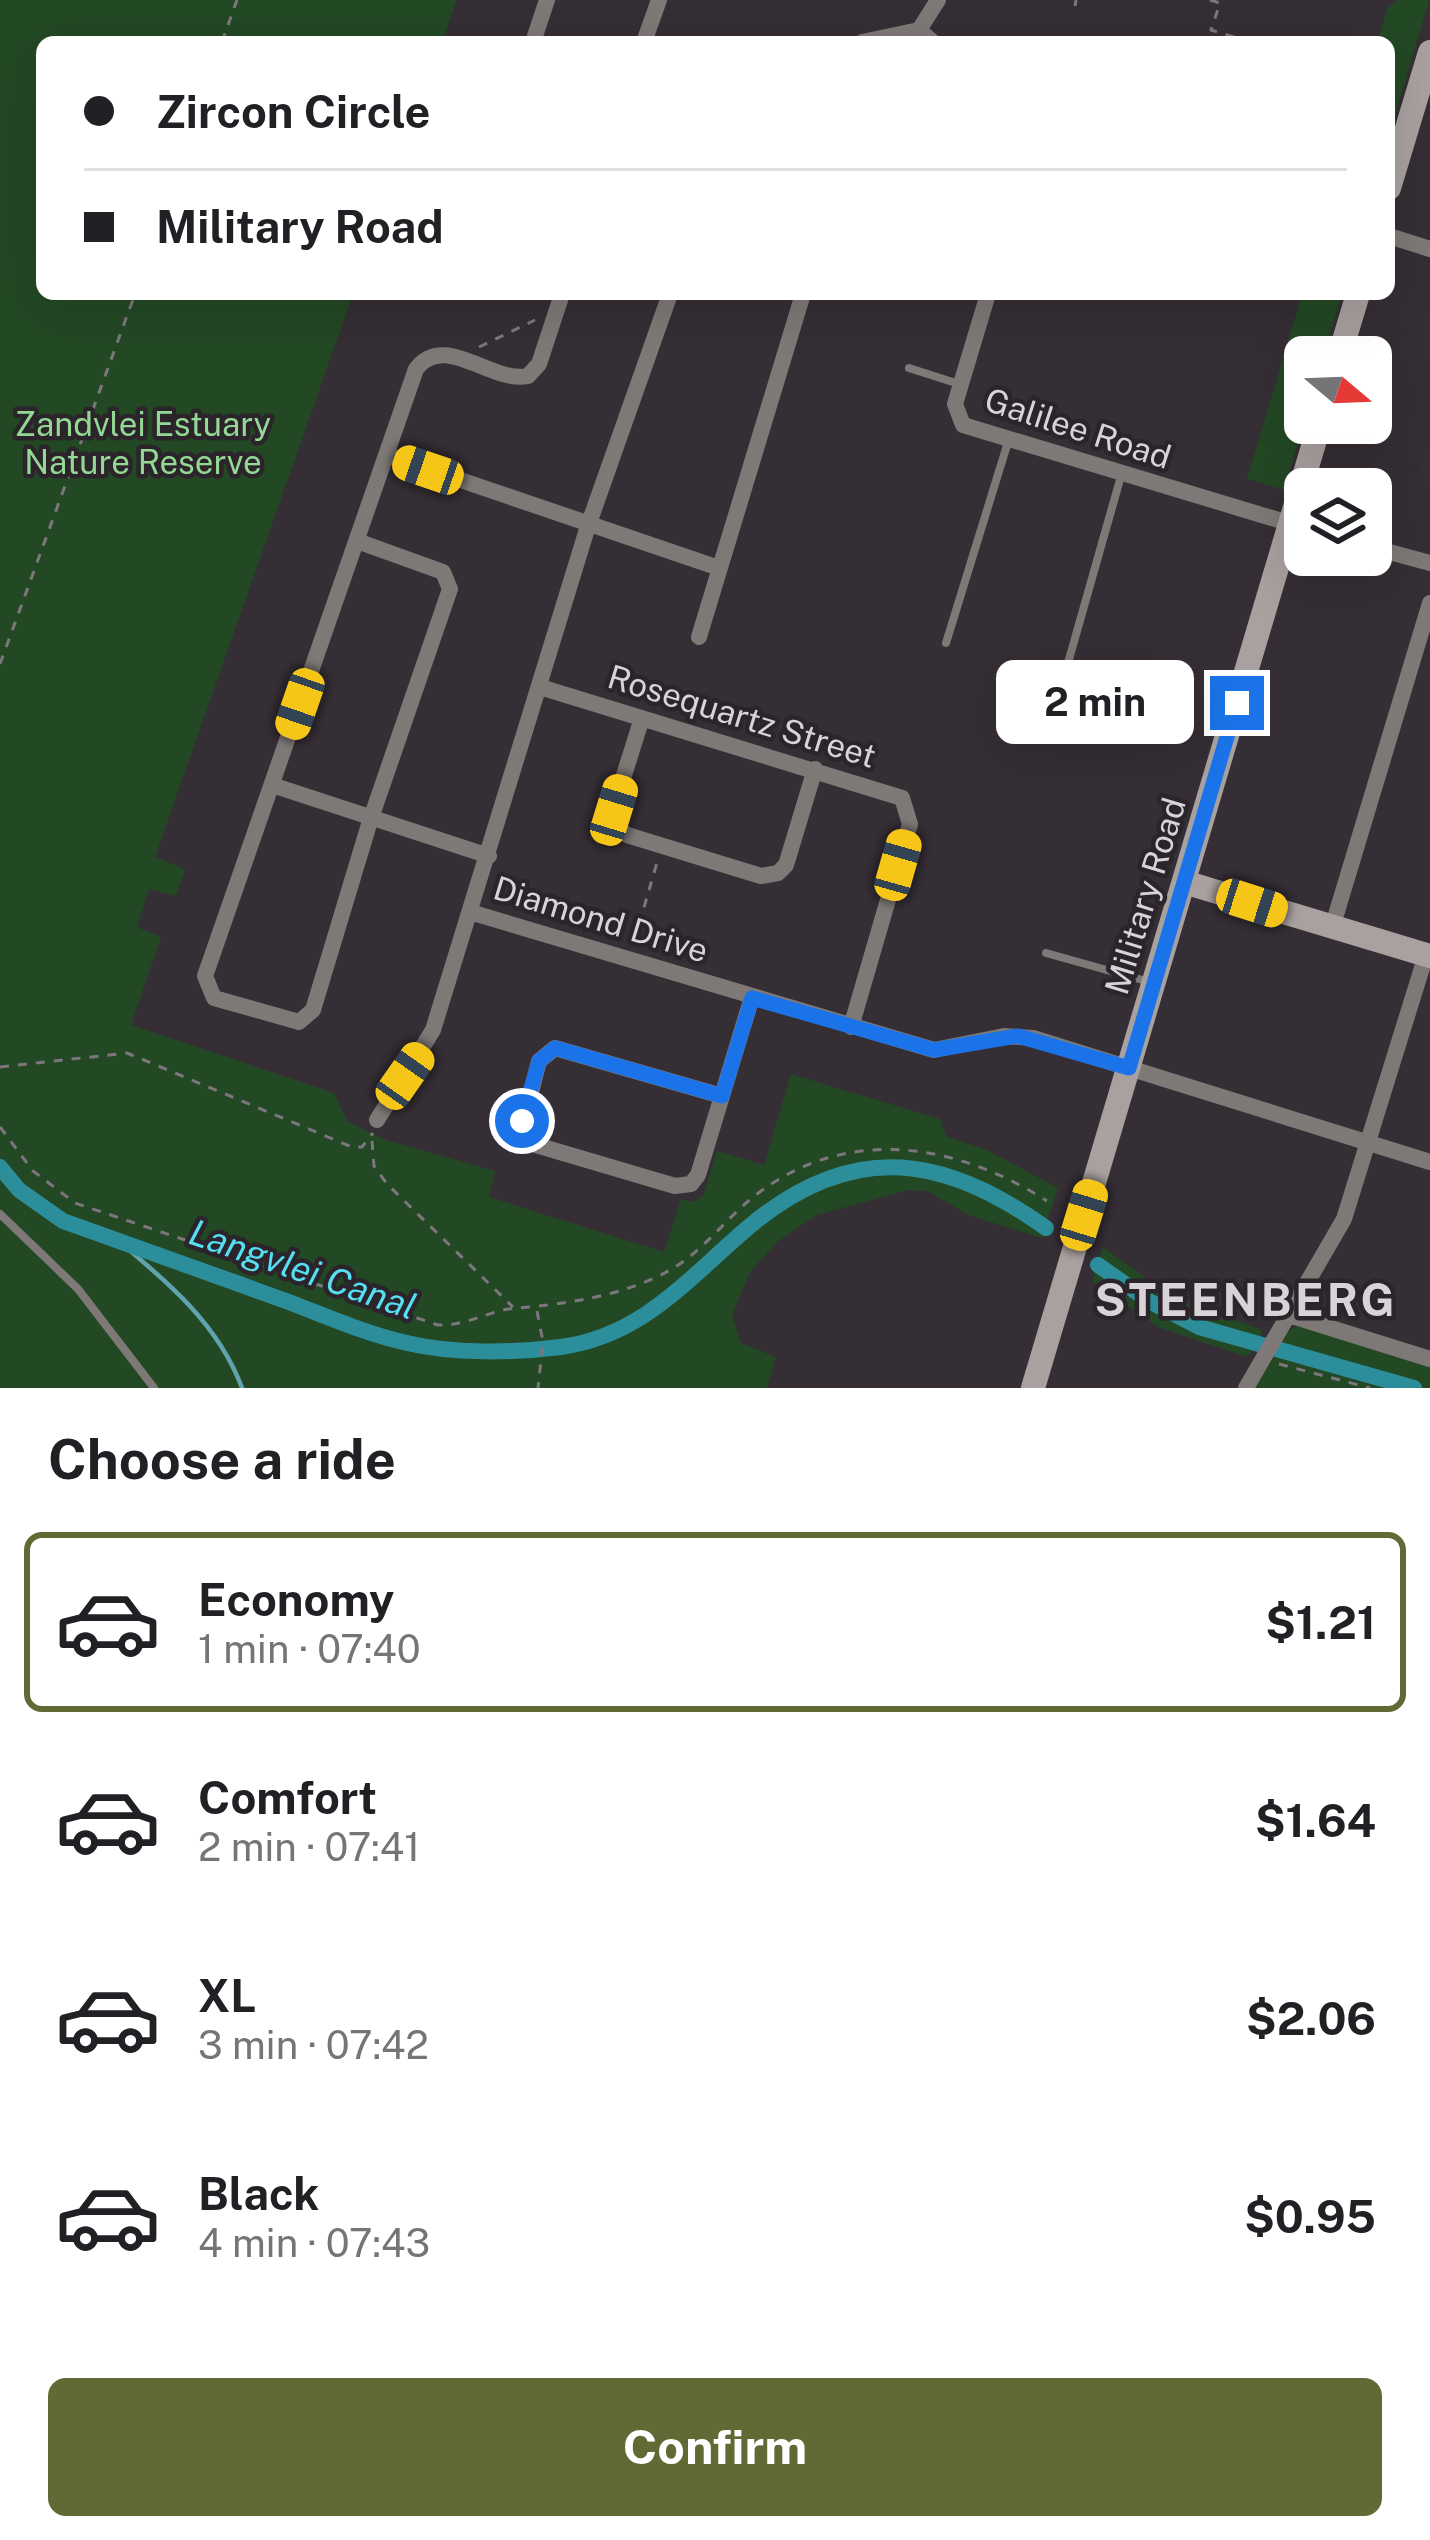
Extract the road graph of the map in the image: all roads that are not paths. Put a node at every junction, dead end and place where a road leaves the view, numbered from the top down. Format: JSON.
{"nodes":[{"id":1,"x":548,"y":0,"type":"edge"},
{"id":2,"x":659,"y":0,"type":"edge"},
{"id":3,"x":938,"y":0,"type":"edge"},
{"id":4,"x":535,"y":36,"type":"edge"},
{"id":5,"x":646,"y":36,"type":"edge"},
{"id":6,"x":926,"y":36,"type":"edge"},
{"id":7,"x":1430,"y":52,"type":"edge"},
{"id":8,"x":1395,"y":168,"type":"edge"},
{"id":9,"x":1395,"y":238,"type":"edge"},
{"id":10,"x":1430,"y":249,"type":"edge"},
{"id":11,"x":560,"y":300,"type":"edge"},
{"id":12,"x":668,"y":300,"type":"edge"},
{"id":13,"x":801,"y":300,"type":"edge"},
{"id":14,"x":986,"y":300,"type":"edge"},
{"id":15,"x":1356,"y":300,"type":"edge"},
{"id":16,"x":1345,"y":336,"type":"edge"},
{"id":17,"x":909,"y":368,"type":"dead end"},
{"id":18,"x":961,"y":384,"type":"junction"},
{"id":19,"x":1009,"y":440,"type":"junction"},
{"id":20,"x":387,"y":455,"type":"junction"},
{"id":21,"x":1122,"y":475,"type":"junction"},
{"id":22,"x":1284,"y":522,"type":"edge"},
{"id":23,"x":588,"y":526,"type":"junction"},
{"id":24,"x":357,"y":541,"type":"junction"},
{"id":25,"x":1392,"y":553,"type":"edge"},
{"id":26,"x":1430,"y":563,"type":"edge"},
{"id":27,"x":719,"y":568,"type":"junction"},
{"id":28,"x":1284,"y":570,"type":"edge"},
{"id":29,"x":1430,"y":603,"type":"edge"},
{"id":30,"x":699,"y":637,"type":"dead end"},
{"id":31,"x":946,"y":643,"type":"dead end"},
{"id":32,"x":1064,"y":677,"type":"dead end"},
{"id":33,"x":540,"y":687,"type":"junction"},
{"id":34,"x":642,"y":718,"type":"junction"},
{"id":35,"x":815,"y":769,"type":"junction"},
{"id":36,"x":272,"y":784,"type":"junction"},
{"id":37,"x":370,"y":821,"type":"junction"},
{"id":38,"x":489,"y":856,"type":"junction"},
{"id":39,"x":1184,"y":882,"type":"junction"},
{"id":40,"x":470,"y":912,"type":"junction"},
{"id":41,"x":1332,"y":928,"type":"junction"},
{"id":42,"x":1046,"y":953,"type":"dead end"},
{"id":43,"x":1428,"y":956,"type":"edge"},
{"id":44,"x":1154,"y":983,"type":"junction"},
{"id":45,"x":752,"y":998,"type":"junction"},
{"id":46,"x":850,"y":1027,"type":"junction"},
{"id":47,"x":1129,"y":1068,"type":"junction"},
{"id":48,"x":722,"y":1096,"type":"junction"},
{"id":49,"x":375,"y":1126,"type":"road end"},
{"id":50,"x":1368,"y":1144,"type":"junction"},
{"id":51,"x":1430,"y":1162,"type":"edge"},
{"id":52,"x":0,"y":1214,"type":"edge"},
{"id":53,"x":1289,"y":1315,"type":"junction"},
{"id":54,"x":1430,"y":1359,"type":"edge"},
{"id":55,"x":154,"y":1388,"type":"edge"},
{"id":56,"x":1033,"y":1388,"type":"edge"},
{"id":57,"x":1246,"y":1388,"type":"edge"}],
"edges":[{"from":1,"to":4,"type":"street"},
{"from":2,"to":5,"type":"street"},
{"from":3,"to":6,"type":"street"},
{"from":7,"to":8,"type":"main road"},
{"from":9,"to":10,"type":"street"},
{"from":11,"to":20,"type":"street"},
{"from":12,"to":23,"type":"street","name":"Diamond Drive"},
{"from":13,"to":27,"type":"street"},
{"from":14,"to":18,"type":"street","name":"Galilee Road"},
{"from":15,"to":16,"type":"main road"},
{"from":17,"to":18,"type":"lane"},
{"from":18,"to":19,"type":"street","name":"Galilee Road"},
{"from":19,"to":21,"type":"street","name":"Galilee Road"},
{"from":19,"to":31,"type":"lane"},
{"from":20,"to":23,"type":"street"},
{"from":20,"to":24,"type":"street"},
{"from":21,"to":22,"type":"street","name":"Galilee Road"},
{"from":21,"to":32,"type":"lane"},
{"from":23,"to":27,"type":"street"},
{"from":23,"to":33,"type":"street","name":"Diamond Drive"},
{"from":24,"to":36,"type":"street"},
{"from":24,"to":37,"type":"street"},
{"from":25,"to":26,"type":"street"},
{"from":27,"to":30,"type":"street"},
{"from":28,"to":39,"type":"main road","name":"Military Road"},
{"from":29,"to":41,"type":"street"},
{"from":33,"to":34,"type":"street","name":"Rosequartz Street"},
{"from":33,"to":38,"type":"street","name":"Diamond Drive"},
{"from":34,"to":35,"type":"street","name":"Rosequartz Street"},
{"from":34,"to":35,"type":"street"},
{"from":35,"to":46,"type":"street","name":"Rosequartz Street"},
{"from":36,"to":37,"type":"street"},
{"from":36,"to":37,"type":"street"},
{"from":37,"to":38,"type":"street"},
{"from":38,"to":40,"type":"street","name":"Diamond Drive"},
{"from":39,"to":41,"type":"main road"},
{"from":39,"to":44,"type":"main road","name":"Military Road"},
{"from":40,"to":45,"type":"street","name":"Diamond Drive"},
{"from":40,"to":49,"type":"street"},
{"from":41,"to":43,"type":"main road"},
{"from":42,"to":44,"type":"lane"},
{"from":43,"to":50,"type":"street"},
{"from":44,"to":47,"type":"main road","name":"Military Road"},
{"from":45,"to":46,"type":"street","name":"Diamond Drive"},
{"from":45,"to":48,"type":"street"},
{"from":46,"to":47,"type":"street","name":"Diamond Drive"},
{"from":47,"to":50,"type":"street","name":"Diamond Drive"},
{"from":47,"to":56,"type":"main road","name":"Military Road"},
{"from":48,"to":48,"type":"street"},
{"from":50,"to":51,"type":"street","name":"Diamond Drive"},
{"from":50,"to":53,"type":"street"},
{"from":52,"to":55,"type":"lane"},
{"from":53,"to":54,"type":"street"},
{"from":53,"to":57,"type":"street"}]}
